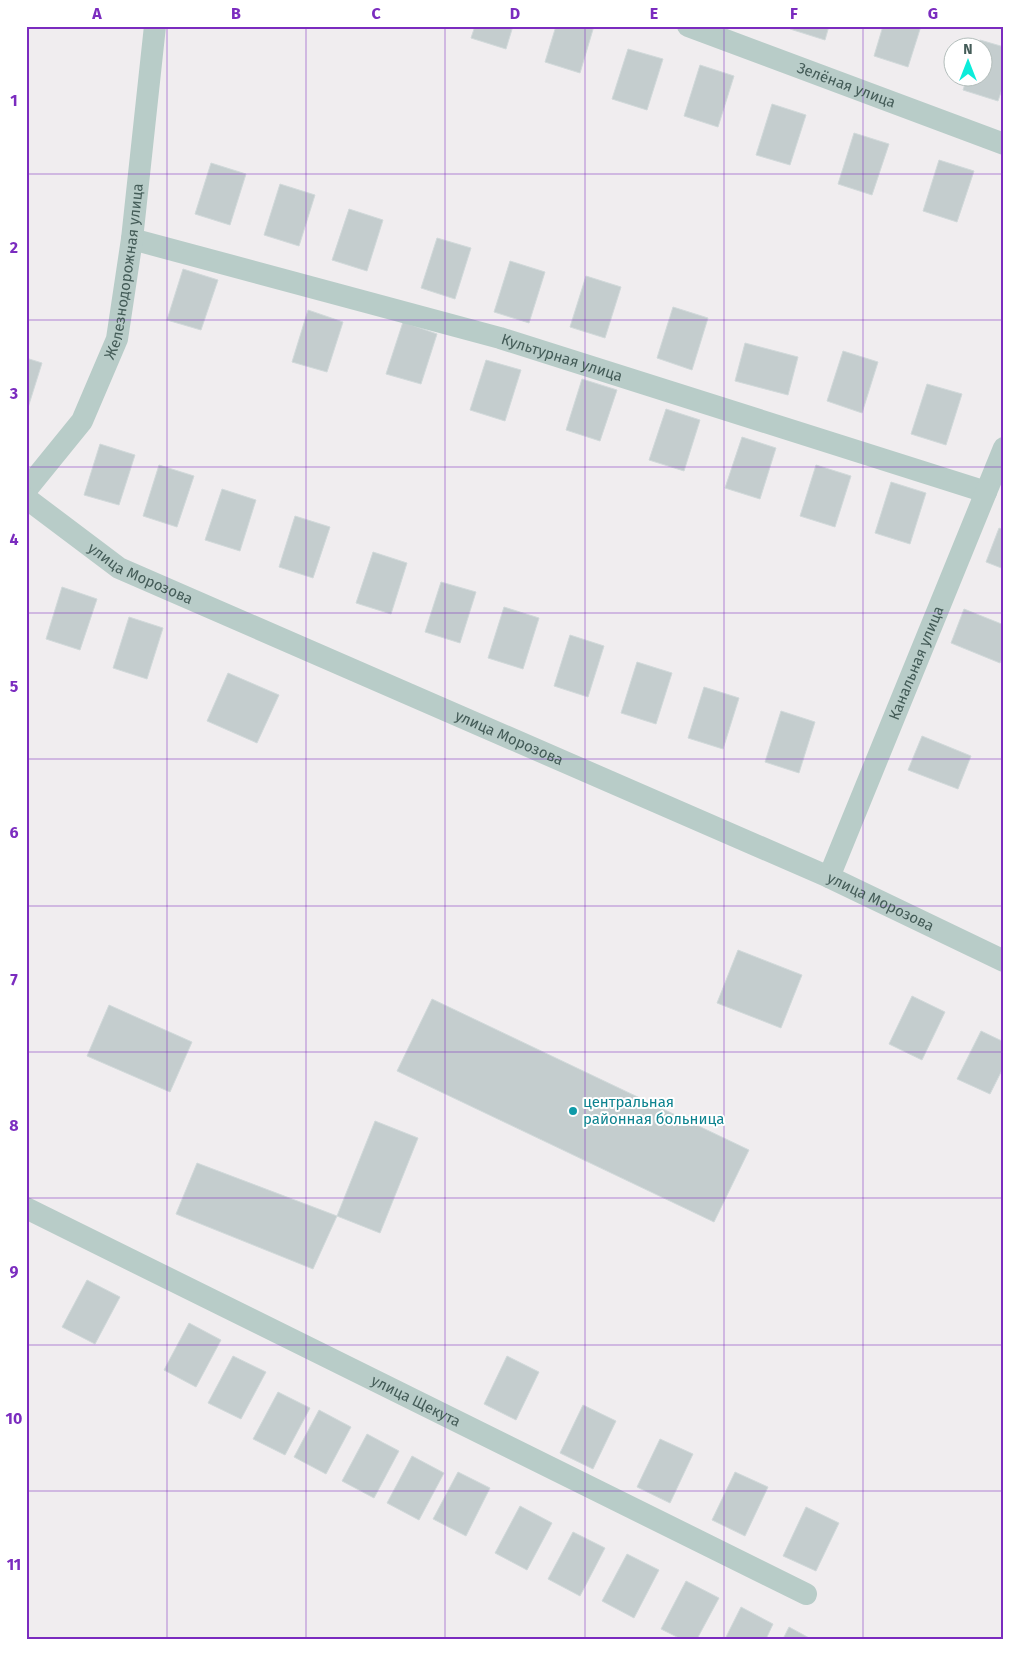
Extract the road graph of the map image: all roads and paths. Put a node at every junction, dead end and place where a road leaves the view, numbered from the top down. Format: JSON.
{"nodes":[{"id":1,"x":155,"y":26,"type":"edge"},
{"id":2,"x":688,"y":26,"type":"edge"},
{"id":3,"x":1004,"y":144,"type":"edge"},
{"id":4,"x":132,"y":239,"type":"junction"},
{"id":5,"x":1004,"y":448,"type":"edge"},
{"id":6,"x":26,"y":490,"type":"edge"},
{"id":7,"x":986,"y":492,"type":"junction"},
{"id":8,"x":26,"y":498,"type":"edge"},
{"id":9,"x":829,"y":877,"type":"junction"},
{"id":10,"x":1004,"y":961,"type":"edge"},
{"id":11,"x":26,"y":1208,"type":"edge"},
{"id":12,"x":806,"y":1594,"type":"dead end"}],
"edges":[{"from":1,"to":4,"type":"street","name":"Железнодорожная улица"},
{"from":2,"to":3,"type":"street","name":"Зелёная улица"},
{"from":4,"to":6,"type":"street","name":"Железнодорожная улица"},
{"from":4,"to":7,"type":"street","name":"Культурная улица"},
{"from":5,"to":7,"type":"street","name":"Канальная улица"},
{"from":7,"to":9,"type":"street","name":"Канальная улица"},
{"from":8,"to":9,"type":"street","name":"улица Морозова"},
{"from":9,"to":10,"type":"street","name":"улица Морозова"},
{"from":11,"to":12,"type":"street","name":"улица Щекута"}]}
